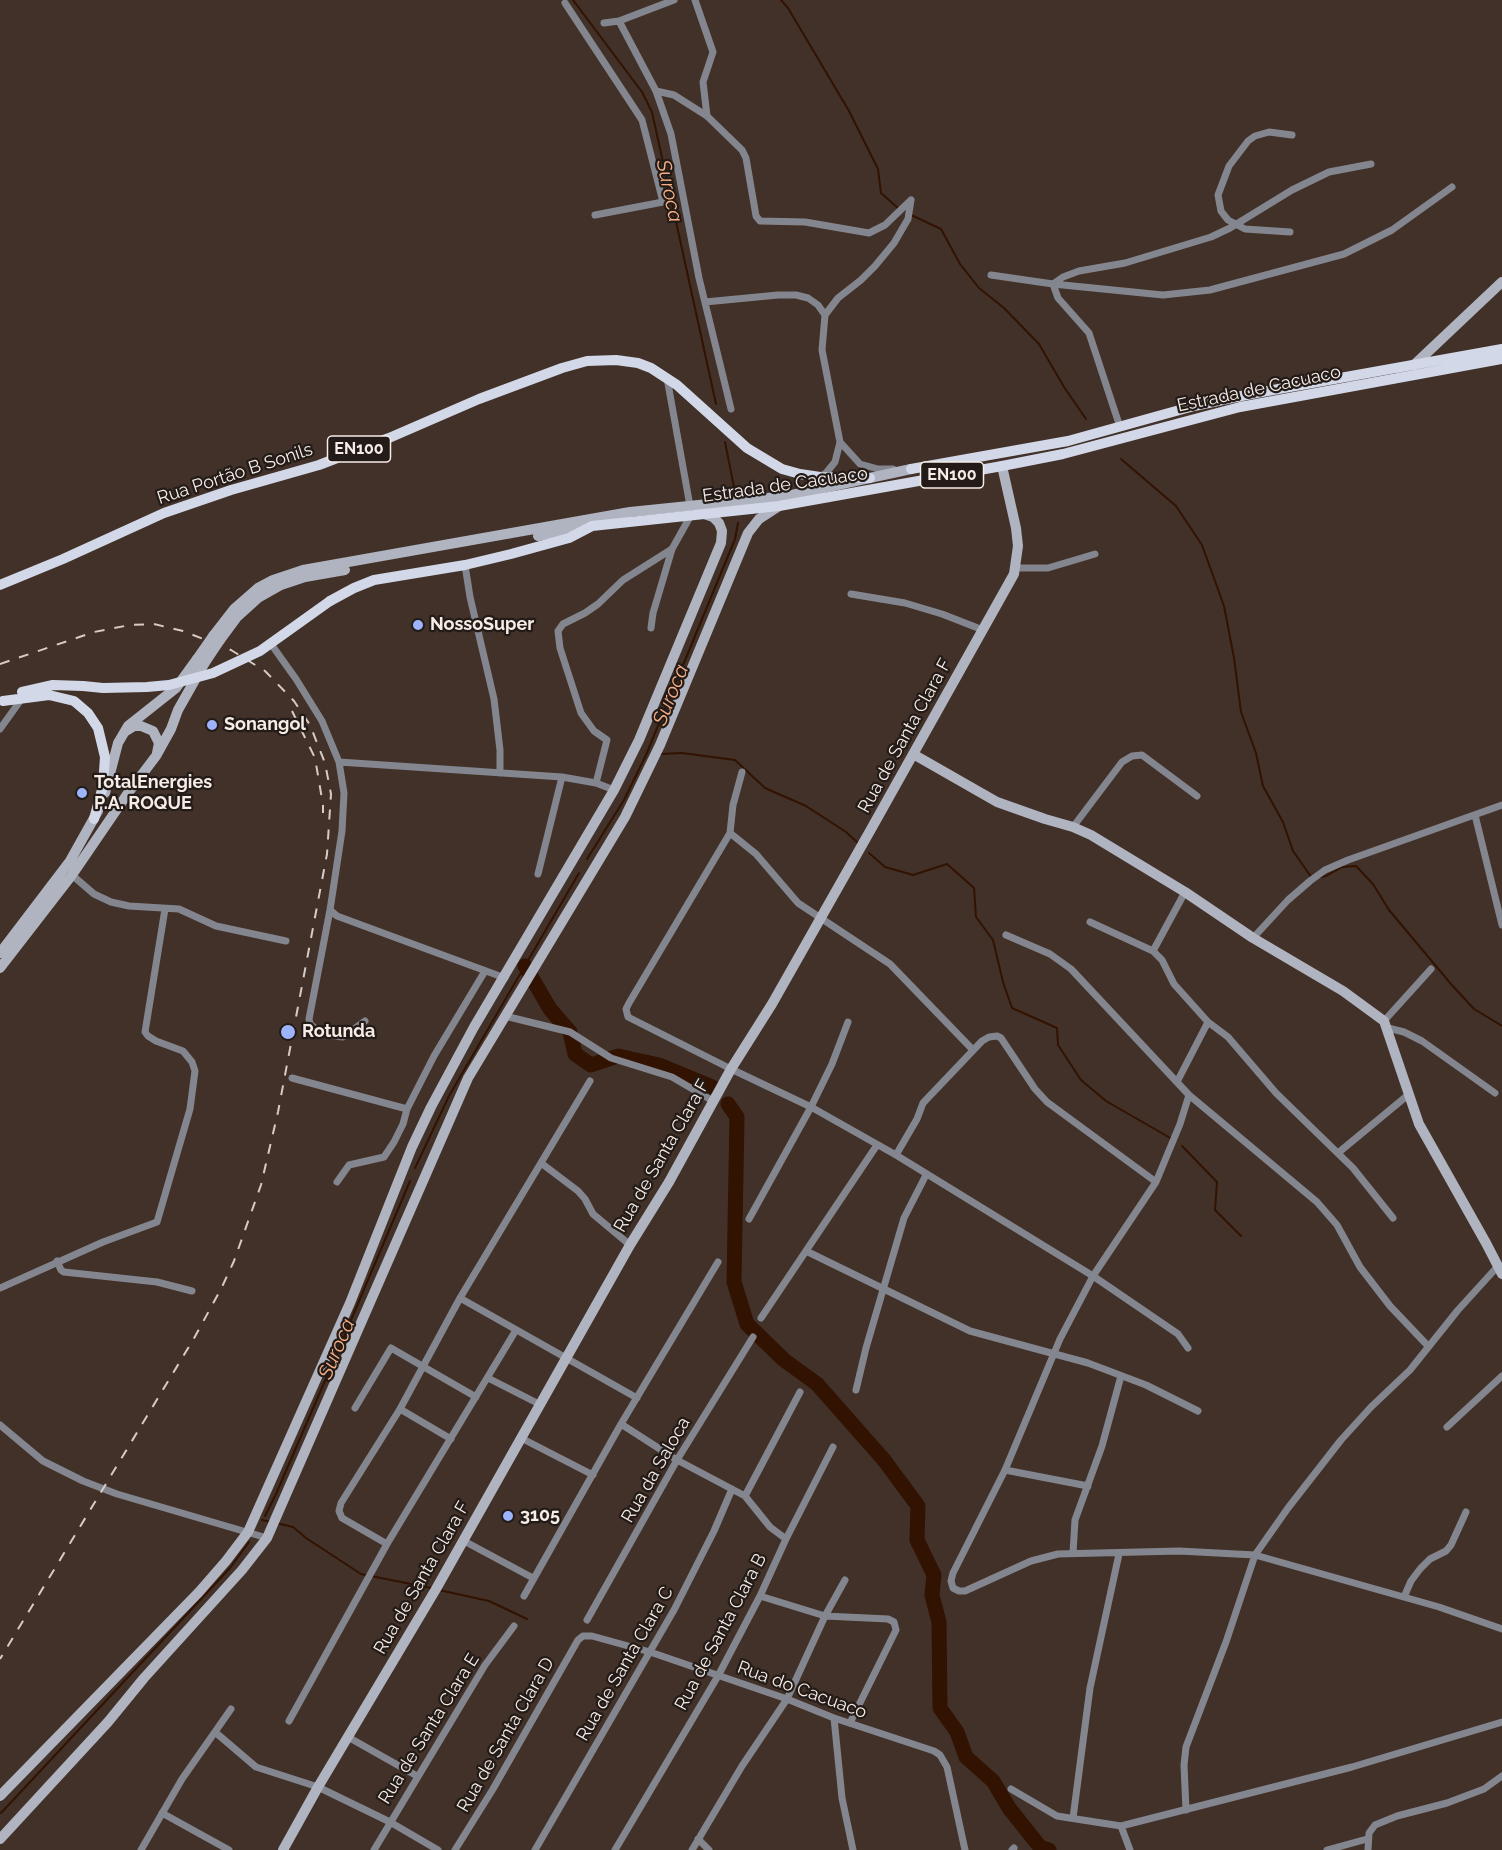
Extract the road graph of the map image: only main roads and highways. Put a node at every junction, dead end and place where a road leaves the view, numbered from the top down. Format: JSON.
{"nodes":[{"id":1,"x":1502,"y":282,"type":"edge"},
{"id":2,"x":1502,"y":349,"type":"edge"},
{"id":3,"x":1502,"y":359,"type":"edge"},
{"id":4,"x":1414,"y":365,"type":"junction"},
{"id":5,"x":747,"y":448,"type":"joint"},
{"id":6,"x":1002,"y":466,"type":"junction"},
{"id":7,"x":870,"y":478,"type":"junction"},
{"id":8,"x":746,"y":505,"type":"junction"},
{"id":9,"x":779,"y":506,"type":"junction"},
{"id":10,"x":730,"y":507,"type":"junction"},
{"id":11,"x":690,"y":510,"type":"junction"},
{"id":12,"x":704,"y":514,"type":"junction"},
{"id":13,"x":591,"y":526,"type":"junction"},
{"id":14,"x":0,"y":585,"type":"edge"},
{"id":15,"x":216,"y":638,"type":"junction"},
{"id":16,"x":200,"y":662,"type":"junction"},
{"id":17,"x":1,"y":701,"type":"edge"},
{"id":18,"x":123,"y":733,"type":"junction"},
{"id":19,"x":913,"y":754,"type":"junction"},
{"id":20,"x":156,"y":756,"type":"junction"},
{"id":21,"x":94,"y":819,"type":"junction"},
{"id":22,"x":573,"y":861,"type":"junction"},
{"id":23,"x":591,"y":872,"type":"junction"},
{"id":24,"x":0,"y":953,"type":"edge"},
{"id":25,"x":0,"y":968,"type":"edge"},
{"id":26,"x":401,"y":1173,"type":"junction"},
{"id":27,"x":422,"y":1180,"type":"junction"},
{"id":28,"x":1500,"y":1270,"type":"edge"},
{"id":29,"x":0,"y":1796,"type":"edge"},
{"id":30,"x":4,"y":1826,"type":"edge"},
{"id":31,"x":0,"y":1839,"type":"edge"},
{"id":32,"x":283,"y":1850,"type":"edge"}],
"edges":[{"from":1,"to":4,"type":"main road"},
{"from":2,"to":4,"type":"main road","name":"Estrada de Cacuaco","number":"EN100"},
{"from":3,"to":6,"type":"main road","name":"Estrada de Cacuaco","number":"EN100"},
{"from":4,"to":7,"type":"main road","name":"Estrada de Cacuaco","number":"EN100"},
{"from":5,"to":7,"type":"main road","name":"Estrada de Cacuaco","number":"EN100"},
{"from":5,"to":14,"type":"main road","name":"Rua Portão B Sonils","number":"EN100"},
{"from":6,"to":9,"type":"main road","name":"Estrada de Cacuaco","number":"EN100"},
{"from":6,"to":19,"type":"main road","name":"Rua de Santa Clara F"},
{"from":7,"to":8,"type":"main road","name":"Estrada de Cacuaco"},
{"from":8,"to":9,"type":"main road","name":"Estrada de Cacuaco","number":"EN100"},
{"from":8,"to":10,"type":"main road","name":"Estrada de Cacuaco","number":"EN100"},
{"from":9,"to":23,"type":"main road"},
{"from":10,"to":11,"type":"main road","name":"Estrada de Cacuaco"},
{"from":10,"to":12,"type":"main road","name":"Estrada de Cacuaco","number":"EN100"},
{"from":11,"to":12,"type":"main road","name":"Estrada de Cacuaco","number":"EN100"},
{"from":11,"to":13,"type":"main road","name":"Estrada de Cacuaco","number":"EN100"},
{"from":11,"to":15,"type":"main road","name":"Estrada de Cacuaco"},
{"from":12,"to":22,"type":"main road"},
{"from":13,"to":15,"type":"main road","name":"Estrada de Cacuaco"},
{"from":13,"to":17,"type":"main road","number":"EN100","bridge":true},
{"from":15,"to":16,"type":"main road","name":"Estrada de Cacuaco","bridge":true},
{"from":16,"to":18,"type":"main road","name":"Estrada de Cacuaco"},
{"from":16,"to":20,"type":"main road","name":"Estrada de Cacuaco"},
{"from":17,"to":21,"type":"main road"},
{"from":18,"to":20,"type":"main road"},
{"from":18,"to":21,"type":"main road"},
{"from":19,"to":28,"type":"main road"},
{"from":19,"to":32,"type":"main road","name":"Rua de Santa Clara F"},
{"from":20,"to":25,"type":"main road","name":"Estrada de Cacuaco"},
{"from":21,"to":24,"type":"main road"},
{"from":22,"to":23,"type":"main road"},
{"from":22,"to":26,"type":"main road"},
{"from":23,"to":27,"type":"main road"},
{"from":26,"to":27,"type":"main road"},
{"from":26,"to":29,"type":"main road"},
{"from":27,"to":30,"type":"main road"},
{"from":30,"to":31,"type":"main road"}]}
